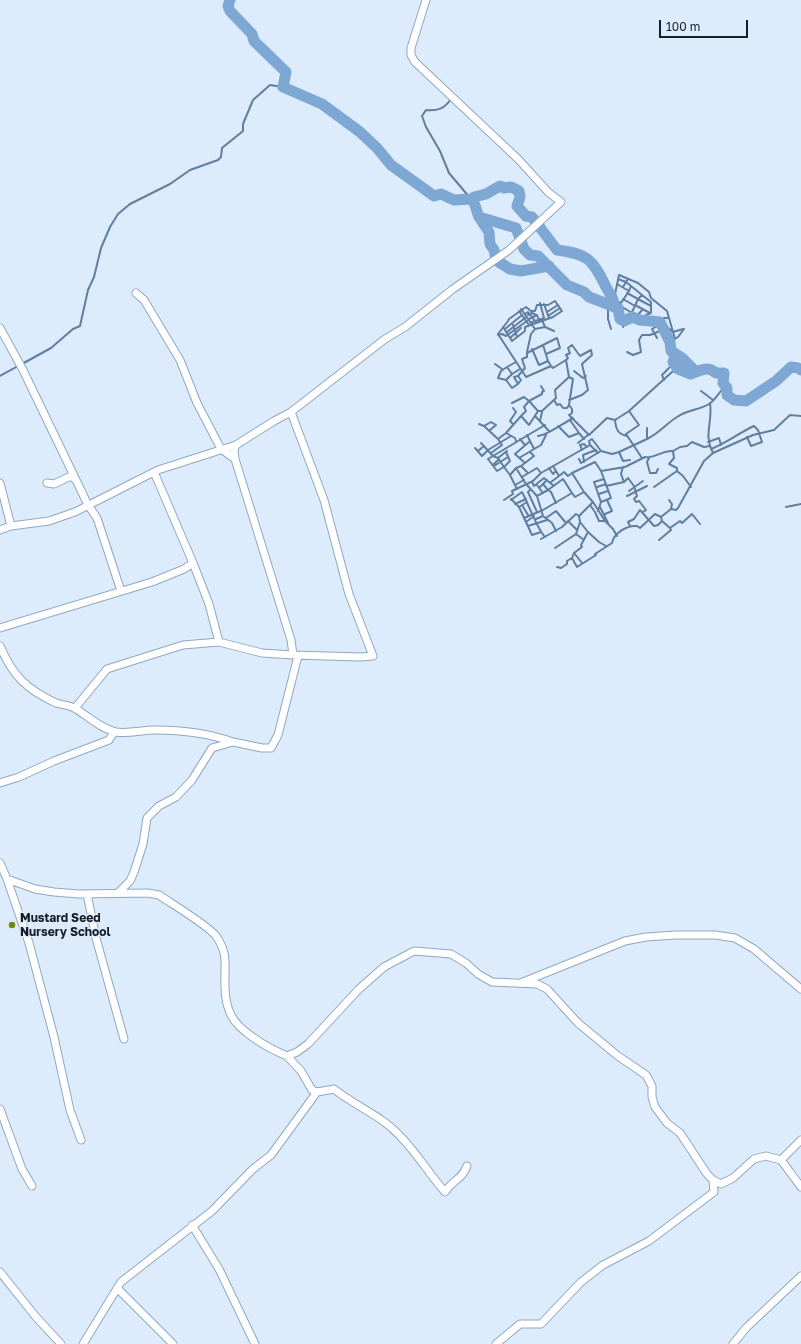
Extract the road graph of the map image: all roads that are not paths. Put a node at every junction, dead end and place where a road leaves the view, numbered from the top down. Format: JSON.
{"nodes":[{"id":1,"x":426,"y":0,"type":"edge"},
{"id":2,"x":136,"y":294,"type":"dead end"},
{"id":3,"x":0,"y":328,"type":"edge"},
{"id":4,"x":291,"y":412,"type":"junction"},
{"id":5,"x":236,"y":445,"type":"junction"},
{"id":6,"x":221,"y":449,"type":"junction"},
{"id":7,"x":235,"y":459,"type":"junction"},
{"id":8,"x":154,"y":472,"type":"junction"},
{"id":9,"x":76,"y":480,"type":"junction"},
{"id":10,"x":0,"y":483,"type":"edge"},
{"id":11,"x":47,"y":483,"type":"dead end"},
{"id":12,"x":88,"y":505,"type":"junction"},
{"id":13,"x":11,"y":526,"type":"junction"},
{"id":14,"x":0,"y":530,"type":"edge"},
{"id":15,"x":193,"y":563,"type":"junction"},
{"id":16,"x":121,"y":591,"type":"junction"},
{"id":17,"x":0,"y":628,"type":"edge"},
{"id":18,"x":219,"y":642,"type":"junction"},
{"id":19,"x":0,"y":646,"type":"edge"},
{"id":20,"x":296,"y":656,"type":"junction"},
{"id":21,"x":75,"y":708,"type":"junction"},
{"id":22,"x":114,"y":732,"type":"junction"},
{"id":23,"x":233,"y":742,"type":"junction"},
{"id":24,"x":0,"y":783,"type":"edge"},
{"id":25,"x":0,"y":863,"type":"edge"},
{"id":26,"x":7,"y":879,"type":"junction"},
{"id":27,"x":118,"y":893,"type":"junction"},
{"id":28,"x":87,"y":894,"type":"junction"},
{"id":29,"x":517,"y":984,"type":"junction"},
{"id":30,"x":801,"y":989,"type":"edge"},
{"id":31,"x":124,"y":1039,"type":"dead end"},
{"id":32,"x":287,"y":1056,"type":"junction"},
{"id":33,"x":317,"y":1092,"type":"junction"},
{"id":34,"x":0,"y":1108,"type":"edge"},
{"id":35,"x":81,"y":1140,"type":"dead end"},
{"id":36,"x":801,"y":1140,"type":"edge"},
{"id":37,"x":781,"y":1160,"type":"junction"},
{"id":38,"x":467,"y":1166,"type":"dead end"},
{"id":39,"x":714,"y":1180,"type":"junction"},
{"id":40,"x":32,"y":1186,"type":"dead end"},
{"id":41,"x":801,"y":1187,"type":"edge"},
{"id":42,"x":192,"y":1226,"type":"junction"},
{"id":43,"x":0,"y":1272,"type":"edge"},
{"id":44,"x":801,"y":1276,"type":"edge"},
{"id":45,"x":117,"y":1288,"type":"junction"},
{"id":46,"x":85,"y":1343,"type":"edge"},
{"id":47,"x":61,"y":1344,"type":"edge"},
{"id":48,"x":173,"y":1344,"type":"edge"},
{"id":49,"x":255,"y":1344,"type":"edge"},
{"id":50,"x":496,"y":1344,"type":"edge"},
{"id":51,"x":733,"y":1344,"type":"edge"}],
"edges":[{"from":1,"to":4,"type":"street"},
{"from":2,"to":6,"type":"street"},
{"from":3,"to":9,"type":"street"},
{"from":4,"to":5,"type":"street"},
{"from":4,"to":20,"type":"street"},
{"from":5,"to":6,"type":"street"},
{"from":5,"to":7,"type":"street"},
{"from":6,"to":7,"type":"street"},
{"from":6,"to":8,"type":"street"},
{"from":7,"to":20,"type":"street"},
{"from":8,"to":12,"type":"street"},
{"from":8,"to":15,"type":"street"},
{"from":9,"to":11,"type":"street"},
{"from":9,"to":12,"type":"street"},
{"from":10,"to":13,"type":"street"},
{"from":12,"to":13,"type":"street"},
{"from":12,"to":16,"type":"street"},
{"from":13,"to":14,"type":"street"},
{"from":15,"to":16,"type":"street"},
{"from":15,"to":18,"type":"street"},
{"from":16,"to":17,"type":"street"},
{"from":18,"to":20,"type":"street"},
{"from":18,"to":21,"type":"street"},
{"from":19,"to":21,"type":"street"},
{"from":20,"to":23,"type":"street"},
{"from":21,"to":22,"type":"street"},
{"from":22,"to":23,"type":"street"},
{"from":22,"to":24,"type":"street"},
{"from":23,"to":27,"type":"street"},
{"from":25,"to":26,"type":"street"},
{"from":26,"to":28,"type":"street"},
{"from":26,"to":35,"type":"street"},
{"from":27,"to":28,"type":"street"},
{"from":27,"to":32,"type":"street"},
{"from":28,"to":31,"type":"street"},
{"from":29,"to":30,"type":"street"},
{"from":29,"to":32,"type":"street"},
{"from":29,"to":39,"type":"street"},
{"from":32,"to":33,"type":"street"},
{"from":33,"to":38,"type":"street"},
{"from":33,"to":42,"type":"street"},
{"from":34,"to":40,"type":"street"},
{"from":36,"to":37,"type":"street"},
{"from":37,"to":39,"type":"street"},
{"from":37,"to":41,"type":"street"},
{"from":39,"to":50,"type":"street"},
{"from":42,"to":45,"type":"street"},
{"from":42,"to":49,"type":"street"},
{"from":43,"to":47,"type":"street"},
{"from":44,"to":51,"type":"street"},
{"from":45,"to":46,"type":"street"},
{"from":45,"to":48,"type":"street"}]}
